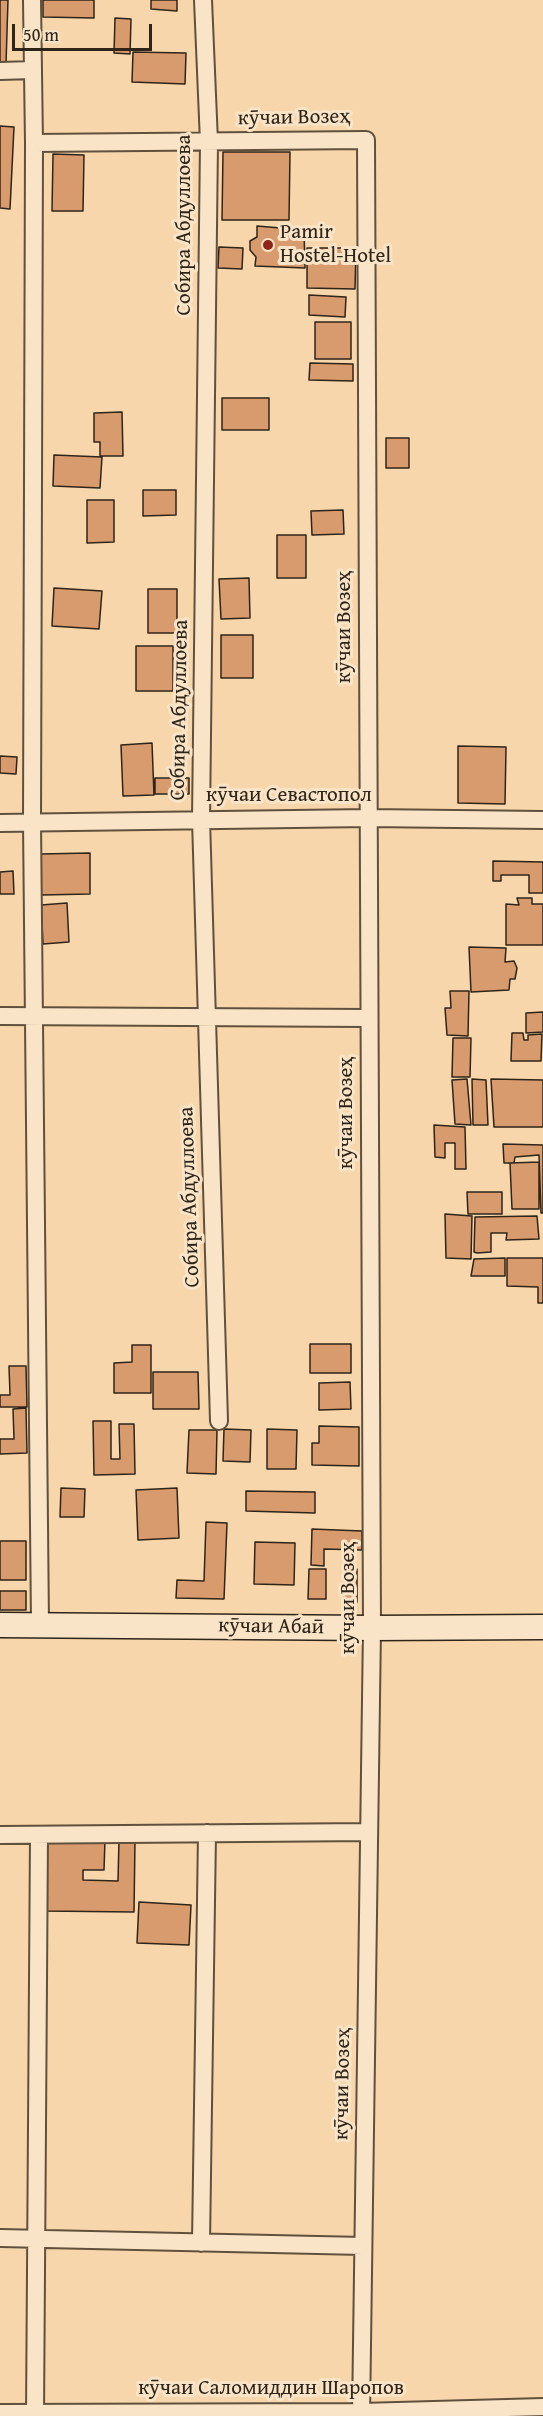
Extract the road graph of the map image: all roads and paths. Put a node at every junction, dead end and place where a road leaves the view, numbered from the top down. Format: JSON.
{"nodes":[{"id":1,"x":32,"y":0,"type":"edge"},
{"id":2,"x":203,"y":0,"type":"edge"},
{"id":3,"x":0,"y":70,"type":"edge"},
{"id":4,"x":33,"y":70,"type":"junction"},
{"id":5,"x":209,"y":142,"type":"junction"},
{"id":6,"x":34,"y":143,"type":"junction"},
{"id":7,"x":368,"y":818,"type":"junction"},
{"id":8,"x":201,"y":819,"type":"junction"},
{"id":9,"x":543,"y":820,"type":"edge"},
{"id":10,"x":32,"y":822,"type":"junction"},
{"id":11,"x":0,"y":823,"type":"edge"},
{"id":12,"x":0,"y":1016,"type":"edge"},
{"id":13,"x":34,"y":1016,"type":"junction"},
{"id":14,"x":207,"y":1016,"type":"junction"},
{"id":15,"x":369,"y":1018,"type":"junction"},
{"id":16,"x":219,"y":1421,"type":"dead end"},
{"id":17,"x":40,"y":1624,"type":"junction"},
{"id":18,"x":0,"y":1625,"type":"edge"},
{"id":19,"x":543,"y":1627,"type":"edge"},
{"id":20,"x":372,"y":1628,"type":"junction"},
{"id":21,"x":369,"y":1832,"type":"junction"},
{"id":22,"x":207,"y":1833,"type":"junction"},
{"id":23,"x":0,"y":1835,"type":"edge"},
{"id":24,"x":39,"y":1835,"type":"junction"},
{"id":25,"x":0,"y":2238,"type":"edge"},
{"id":26,"x":37,"y":2240,"type":"junction"},
{"id":27,"x":201,"y":2243,"type":"junction"},
{"id":28,"x":363,"y":2246,"type":"junction"},
{"id":29,"x":543,"y":2407,"type":"edge"},
{"id":30,"x":0,"y":2413,"type":"edge"},
{"id":31,"x":35,"y":2414,"type":"edge"},
{"id":32,"x":195,"y":2414,"type":"edge"},
{"id":33,"x":361,"y":2414,"type":"edge"}],
"edges":[{"from":1,"to":4,"type":"street"},
{"from":2,"to":5,"type":"street","name":"Собира Абдуллоева"},
{"from":3,"to":4,"type":"street"},
{"from":4,"to":6,"type":"street"},
{"from":5,"to":6,"type":"street","name":"кӯчаи Возеҳ"},
{"from":5,"to":7,"type":"street","name":"кӯчаи Возеҳ"},
{"from":5,"to":8,"type":"street","name":"Собира Абдуллоева"},
{"from":6,"to":10,"type":"street"},
{"from":7,"to":8,"type":"street","name":"кӯчаи Севастопол"},
{"from":7,"to":9,"type":"street","name":"кӯчаи Севастопол"},
{"from":7,"to":15,"type":"street","name":"кӯчаи Возеҳ"},
{"from":8,"to":10,"type":"street","name":"кӯчаи Севастопол"},
{"from":8,"to":14,"type":"street","name":"Собира Абдуллоева"},
{"from":10,"to":11,"type":"street","name":"кӯчаи Севастопол"},
{"from":10,"to":13,"type":"street"},
{"from":12,"to":13,"type":"street"},
{"from":13,"to":14,"type":"street"},
{"from":13,"to":17,"type":"street"},
{"from":14,"to":15,"type":"street"},
{"from":14,"to":16,"type":"street","name":"Собира Абдуллоева"},
{"from":15,"to":20,"type":"street","name":"кӯчаи Возеҳ"},
{"from":17,"to":18,"type":"street","name":"кӯчаи Абаӣ"},
{"from":17,"to":20,"type":"street","name":"кӯчаи Абаӣ"},
{"from":19,"to":20,"type":"street","name":"кӯчаи Абаӣ"},
{"from":20,"to":21,"type":"street","name":"кӯчаи Возеҳ"},
{"from":21,"to":22,"type":"street"},
{"from":21,"to":28,"type":"street","name":"кӯчаи Возеҳ"},
{"from":22,"to":24,"type":"street"},
{"from":22,"to":27,"type":"street"},
{"from":23,"to":24,"type":"street"},
{"from":24,"to":26,"type":"street"},
{"from":25,"to":26,"type":"street"},
{"from":26,"to":27,"type":"street"},
{"from":26,"to":31,"type":"street"},
{"from":27,"to":28,"type":"street"},
{"from":28,"to":33,"type":"street","name":"кӯчаи Возеҳ"},
{"from":29,"to":33,"type":"street","name":"кӯчаи Саломиддин Шаропов"},
{"from":30,"to":31,"type":"street","name":"кӯчаи Саломиддин Шаропов"},
{"from":31,"to":32,"type":"street","name":"кӯчаи Саломиддин Шаропов"},
{"from":32,"to":33,"type":"street","name":"кӯчаи Саломиддин Шаропов"}]}
